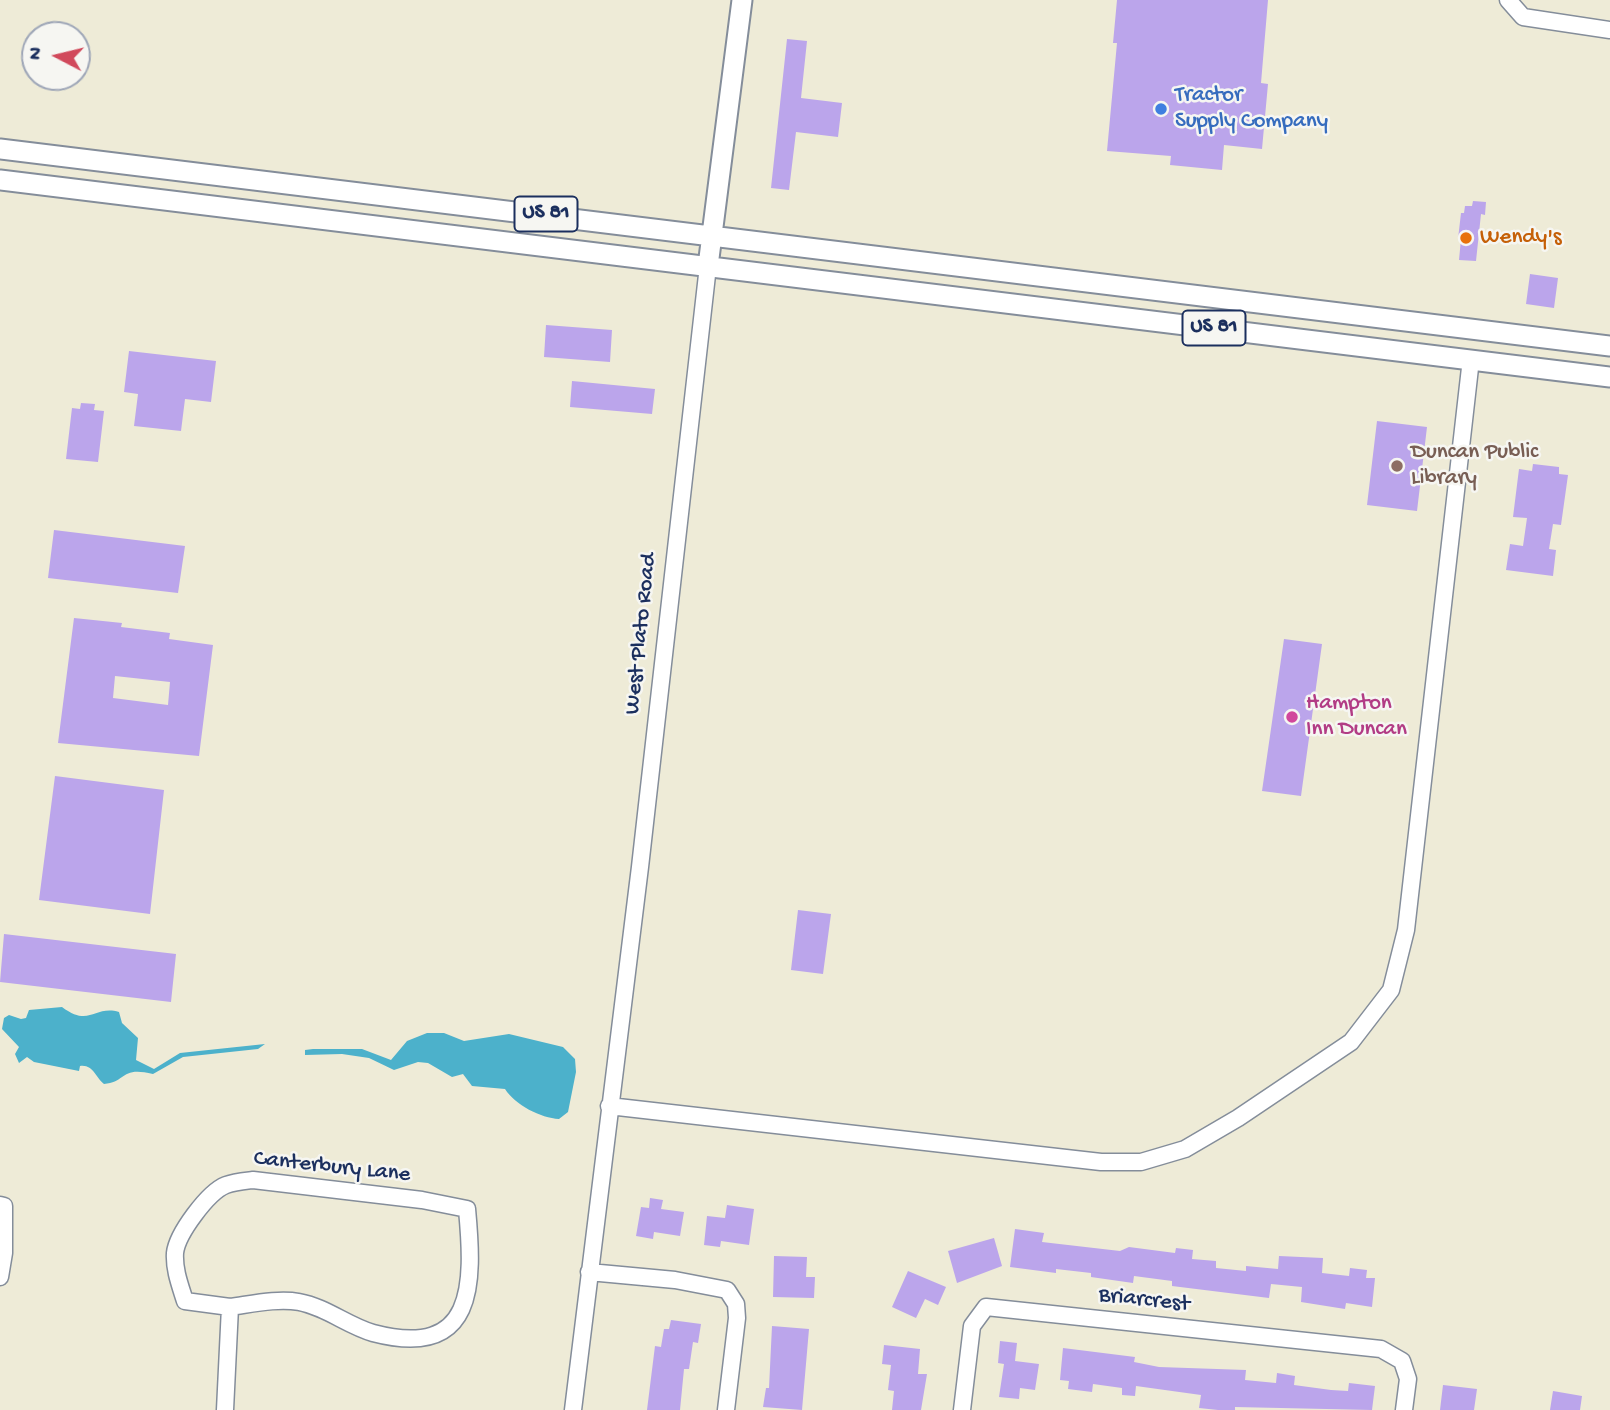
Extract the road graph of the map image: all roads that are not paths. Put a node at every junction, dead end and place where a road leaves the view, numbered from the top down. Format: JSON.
{"nodes":[{"id":1,"x":742,"y":0,"type":"edge"},
{"id":2,"x":1508,"y":0,"type":"edge"},
{"id":3,"x":1610,"y":30,"type":"edge"},
{"id":4,"x":0,"y":149,"type":"edge"},
{"id":5,"x":256,"y":179,"type":"junction"},
{"id":6,"x":0,"y":180,"type":"edge"},
{"id":7,"x":252,"y":211,"type":"junction"},
{"id":8,"x":712,"y":234,"type":"junction"},
{"id":9,"x":708,"y":266,"type":"junction"},
{"id":10,"x":1074,"y":279,"type":"junction"},
{"id":11,"x":1070,"y":310,"type":"junction"},
{"id":12,"x":1492,"y":330,"type":"junction"},
{"id":13,"x":1610,"y":346,"type":"edge"},
{"id":14,"x":1480,"y":360,"type":"junction"},
{"id":15,"x":1610,"y":376,"type":"edge"},
{"id":16,"x":609,"y":1106,"type":"junction"},
{"id":17,"x":2,"y":1205,"type":"edge"},
{"id":18,"x":589,"y":1272,"type":"junction"},
{"id":19,"x":0,"y":1276,"type":"edge"},
{"id":20,"x":230,"y":1307,"type":"junction"},
{"id":21,"x":225,"y":1410,"type":"edge"},
{"id":22,"x":573,"y":1410,"type":"edge"},
{"id":23,"x":726,"y":1410,"type":"edge"},
{"id":24,"x":962,"y":1410,"type":"edge"},
{"id":25,"x":1404,"y":1410,"type":"edge"}],
"edges":[{"from":1,"to":8,"type":"main road","name":"West Plato Road"},
{"from":2,"to":3,"type":"street"},
{"from":4,"to":5,"type":"main road","number":"US 81"},
{"from":5,"to":7,"type":"main road"},
{"from":5,"to":8,"type":"main road","number":"US 81"},
{"from":6,"to":7,"type":"main road","number":"US 81"},
{"from":7,"to":9,"type":"main road","number":"US 81"},
{"from":8,"to":9,"type":"main road","name":"West Plato Road"},
{"from":8,"to":10,"type":"main road","number":"US 81"},
{"from":9,"to":11,"type":"main road","number":"US 81"},
{"from":9,"to":16,"type":"street","name":"West Plato Road"},
{"from":10,"to":11,"type":"main road"},
{"from":10,"to":12,"type":"main road","number":"US 81"},
{"from":11,"to":14,"type":"main road","number":"US 81"},
{"from":12,"to":13,"type":"main road","number":"US 81"},
{"from":12,"to":14,"type":"main road"},
{"from":14,"to":15,"type":"main road","number":"US 81"},
{"from":14,"to":16,"type":"street"},
{"from":16,"to":18,"type":"street","name":"West Plato Road"},
{"from":17,"to":19,"type":"street"},
{"from":18,"to":22,"type":"street","name":"West Plato Road"},
{"from":18,"to":23,"type":"street"},
{"from":20,"to":20,"type":"street","name":"Canterbury Lane"},
{"from":20,"to":21,"type":"street"},
{"from":24,"to":25,"type":"street","name":"Briarcrest"}]}
